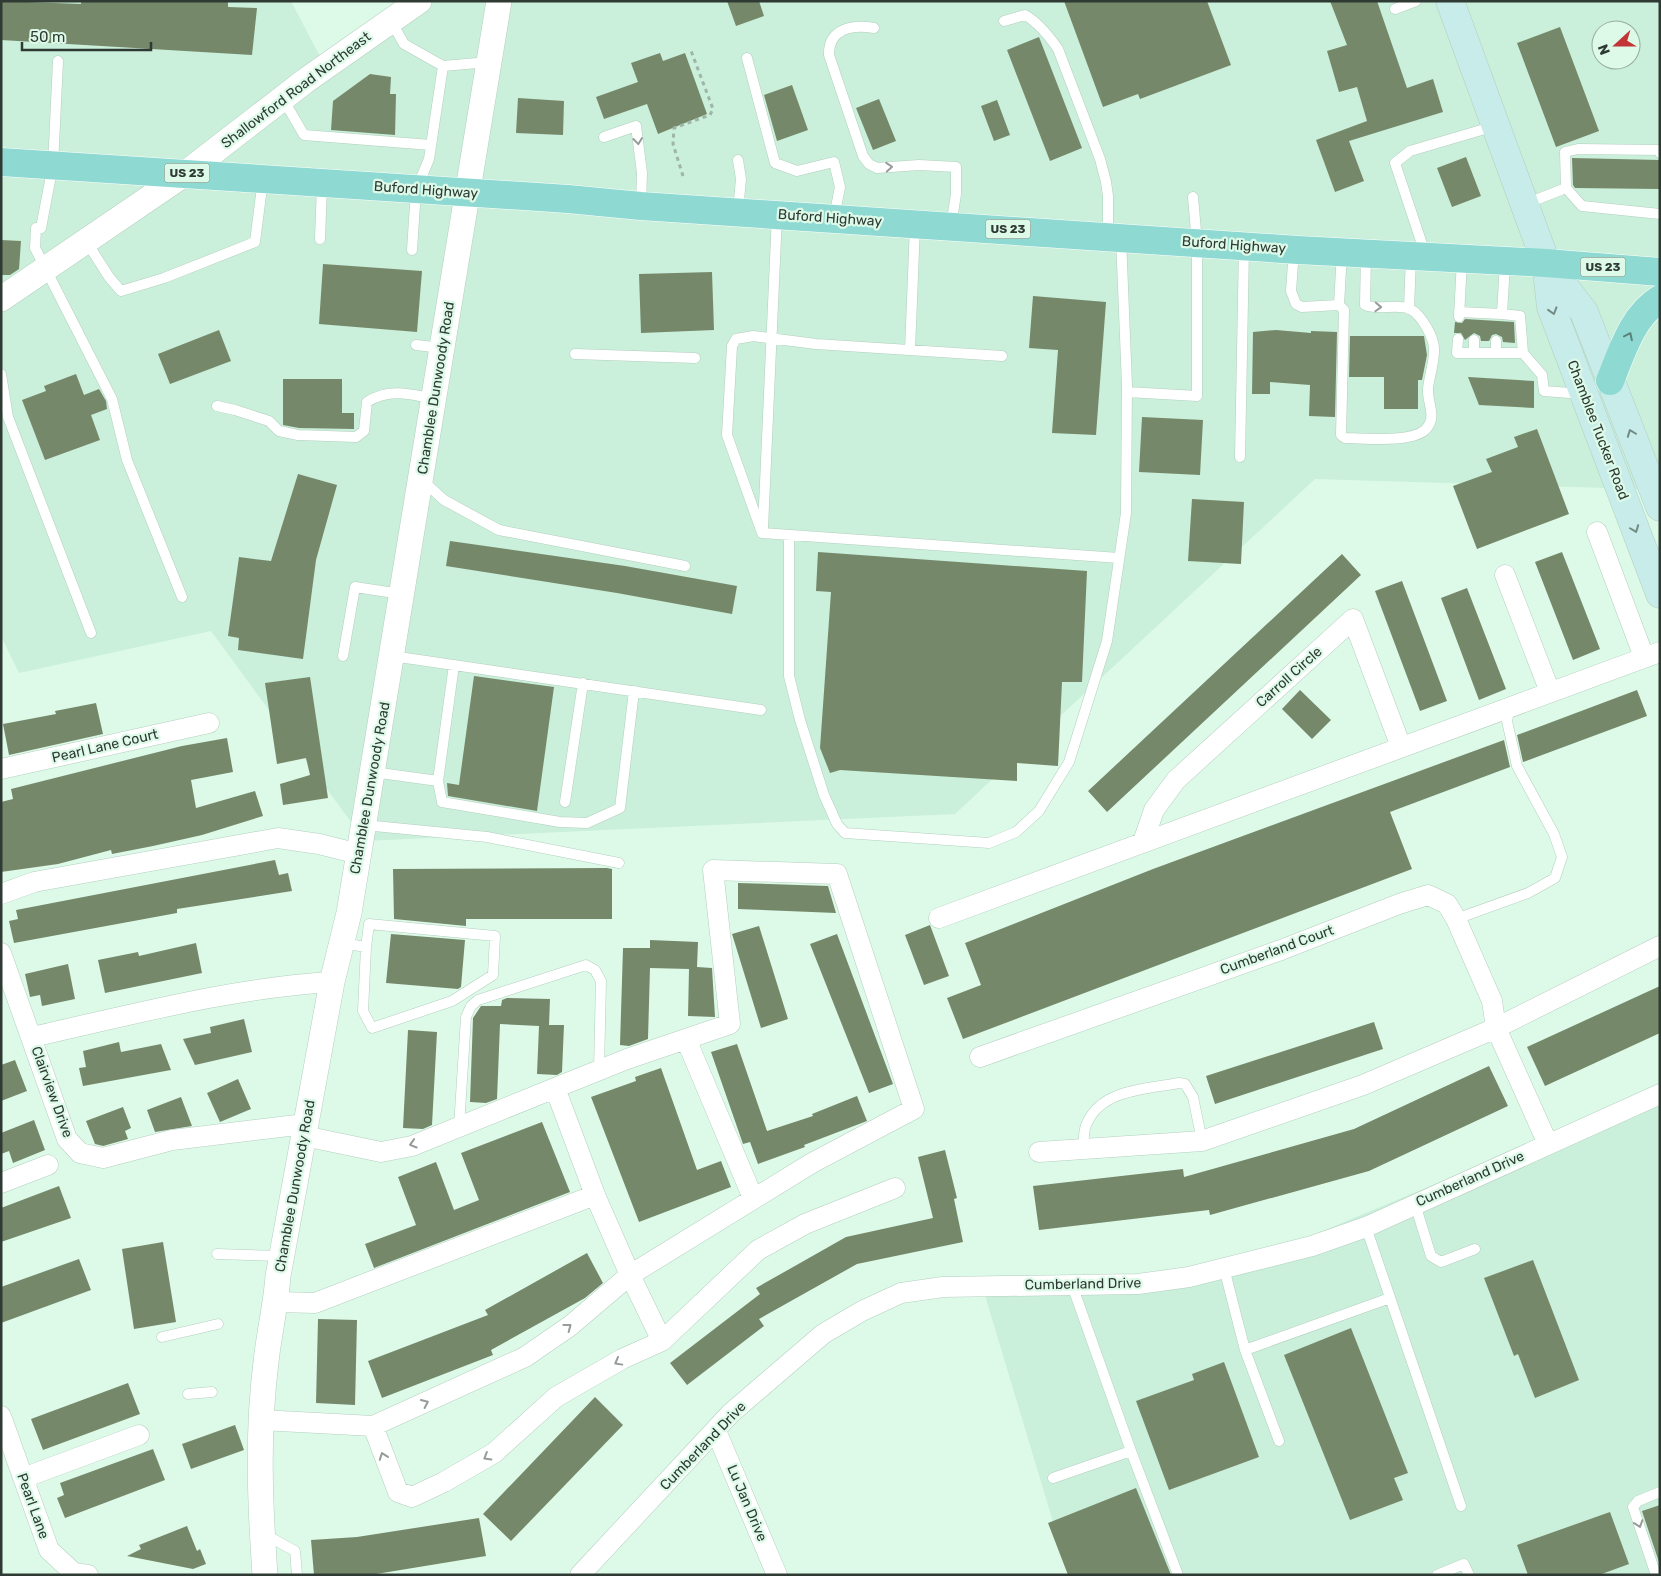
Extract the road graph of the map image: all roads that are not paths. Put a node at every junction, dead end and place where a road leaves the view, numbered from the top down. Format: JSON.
{"nodes":[{"id":1,"x":499,"y":1,"type":"edge"},
{"id":2,"x":1416,"y":1,"type":"edge"},
{"id":3,"x":1450,"y":1,"type":"edge"},
{"id":4,"x":414,"y":2,"type":"edge"},
{"id":5,"x":1394,"y":9,"type":"dead end"},
{"id":6,"x":390,"y":21,"type":"junction"},
{"id":7,"x":1004,"y":21,"type":"dead end"},
{"id":8,"x":874,"y":28,"type":"dead end"},
{"id":9,"x":747,"y":58,"type":"dead end"},
{"id":10,"x":58,"y":61,"type":"dead end"},
{"id":11,"x":490,"y":62,"type":"junction"},
{"id":12,"x":443,"y":66,"type":"junction"},
{"id":13,"x":282,"y":98,"type":"junction"},
{"id":14,"x":1496,"y":126,"type":"junction"},
{"id":15,"x":604,"y":137,"type":"dead end"},
{"id":16,"x":431,"y":145,"type":"junction"},
{"id":17,"x":1660,"y":153,"type":"edge"},
{"id":18,"x":738,"y":160,"type":"dead end"},
{"id":19,"x":1,"y":162,"type":"edge"},
{"id":20,"x":53,"y":165,"type":"junction"},
{"id":21,"x":186,"y":173,"type":"junction"},
{"id":22,"x":263,"y":179,"type":"junction"},
{"id":23,"x":322,"y":184,"type":"junction"},
{"id":24,"x":1566,"y":188,"type":"junction"},
{"id":25,"x":416,"y":190,"type":"junction"},
{"id":26,"x":469,"y":193,"type":"junction"},
{"id":27,"x":1193,"y":197,"type":"dead end"},
{"id":28,"x":1525,"y":204,"type":"junction"},
{"id":29,"x":641,"y":206,"type":"junction"},
{"id":30,"x":738,"y":212,"type":"junction"},
{"id":31,"x":777,"y":214,"type":"junction"},
{"id":32,"x":1660,"y":214,"type":"edge"},
{"id":33,"x":834,"y":218,"type":"junction"},
{"id":34,"x":915,"y":224,"type":"junction"},
{"id":35,"x":951,"y":226,"type":"junction"},
{"id":36,"x":1115,"y":237,"type":"junction"},
{"id":37,"x":320,"y":239,"type":"dead end"},
{"id":38,"x":86,"y":241,"type":"junction"},
{"id":39,"x":1198,"y":243,"type":"junction"},
{"id":40,"x":1244,"y":246,"type":"junction"},
{"id":41,"x":1294,"y":249,"type":"junction"},
{"id":42,"x":412,"y":250,"type":"dead end"},
{"id":43,"x":1354,"y":253,"type":"junction"},
{"id":44,"x":1419,"y":256,"type":"junction"},
{"id":45,"x":1462,"y":258,"type":"junction"},
{"id":46,"x":1505,"y":261,"type":"junction"},
{"id":47,"x":1546,"y":263,"type":"junction"},
{"id":48,"x":45,"y":269,"type":"junction"},
{"id":49,"x":1660,"y":272,"type":"edge"},
{"id":50,"x":1660,"y":299,"type":"edge"},
{"id":51,"x":1,"y":300,"type":"edge"},
{"id":52,"x":1339,"y":305,"type":"junction"},
{"id":53,"x":1410,"y":309,"type":"junction"},
{"id":54,"x":1499,"y":316,"type":"junction"},
{"id":55,"x":772,"y":338,"type":"junction"},
{"id":56,"x":1458,"y":339,"type":"dead end"},
{"id":57,"x":1474,"y":340,"type":"dead end"},
{"id":58,"x":1496,"y":341,"type":"dead end"},
{"id":59,"x":416,"y":345,"type":"dead end"},
{"id":60,"x":443,"y":348,"type":"junction"},
{"id":61,"x":910,"y":350,"type":"junction"},
{"id":62,"x":1474,"y":353,"type":"junction"},
{"id":63,"x":1496,"y":353,"type":"junction"},
{"id":64,"x":1523,"y":353,"type":"junction"},
{"id":65,"x":574,"y":354,"type":"dead end"},
{"id":66,"x":1002,"y":356,"type":"dead end"},
{"id":67,"x":695,"y":358,"type":"dead end"},
{"id":68,"x":1,"y":374,"type":"edge"},
{"id":69,"x":1610,"y":381,"type":"junction"},
{"id":70,"x":1127,"y":392,"type":"junction"},
{"id":71,"x":1584,"y":394,"type":"junction"},
{"id":72,"x":435,"y":399,"type":"junction"},
{"id":73,"x":217,"y":406,"type":"dead end"},
{"id":74,"x":1240,"y":457,"type":"dead end"},
{"id":75,"x":1654,"y":477,"type":"edge"},
{"id":76,"x":421,"y":479,"type":"junction"},
{"id":77,"x":1660,"y":507,"type":"edge"},
{"id":78,"x":1598,"y":532,"type":"dead end"},
{"id":79,"x":762,"y":533,"type":"junction"},
{"id":80,"x":789,"y":535,"type":"junction"},
{"id":81,"x":1119,"y":558,"type":"junction"},
{"id":82,"x":686,"y":566,"type":"dead end"},
{"id":83,"x":1505,"y":575,"type":"dead end"},
{"id":84,"x":402,"y":594,"type":"junction"},
{"id":85,"x":1660,"y":594,"type":"edge"},
{"id":86,"x":182,"y":597,"type":"dead end"},
{"id":87,"x":91,"y":633,"type":"dead end"},
{"id":88,"x":1652,"y":654,"type":"edge"},
{"id":89,"x":343,"y":656,"type":"dead end"},
{"id":90,"x":392,"y":656,"type":"junction"},
{"id":91,"x":454,"y":665,"type":"junction"},
{"id":92,"x":583,"y":683,"type":"junction"},
{"id":93,"x":634,"y":691,"type":"junction"},
{"id":94,"x":1550,"y":692,"type":"junction"},
{"id":95,"x":1510,"y":707,"type":"junction"},
{"id":96,"x":761,"y":710,"type":"dead end"},
{"id":97,"x":209,"y":723,"type":"dead end"},
{"id":98,"x":1401,"y":747,"type":"junction"},
{"id":99,"x":1,"y":769,"type":"edge"},
{"id":100,"x":372,"y":772,"type":"junction"},
{"id":101,"x":438,"y":781,"type":"junction"},
{"id":102,"x":565,"y":802,"type":"dead end"},
{"id":103,"x":363,"y":825,"type":"junction"},
{"id":104,"x":1144,"y":842,"type":"junction"},
{"id":105,"x":358,"y":854,"type":"junction"},
{"id":106,"x":620,"y":863,"type":"dead end"},
{"id":107,"x":1,"y":894,"type":"edge"},
{"id":108,"x":939,"y":918,"type":"dead end"},
{"id":109,"x":1456,"y":919,"type":"junction"},
{"id":110,"x":354,"y":945,"type":"junction"},
{"id":111,"x":1660,"y":946,"type":"edge"},
{"id":112,"x":1,"y":953,"type":"edge"},
{"id":113,"x":332,"y":982,"type":"junction"},
{"id":114,"x":1496,"y":1028,"type":"junction"},
{"id":115,"x":32,"y":1037,"type":"junction"},
{"id":116,"x":686,"y":1039,"type":"junction"},
{"id":117,"x":980,"y":1057,"type":"dead end"},
{"id":118,"x":599,"y":1070,"type":"junction"},
{"id":119,"x":555,"y":1088,"type":"junction"},
{"id":120,"x":1660,"y":1094,"type":"edge"},
{"id":121,"x":459,"y":1127,"type":"junction"},
{"id":122,"x":305,"y":1130,"type":"junction"},
{"id":123,"x":1202,"y":1141,"type":"junction"},
{"id":124,"x":1548,"y":1144,"type":"junction"},
{"id":125,"x":1083,"y":1150,"type":"junction"},
{"id":126,"x":1039,"y":1152,"type":"dead end"},
{"id":127,"x":48,"y":1165,"type":"dead end"},
{"id":128,"x":1,"y":1183,"type":"edge"},
{"id":129,"x":895,"y":1188,"type":"dead end"},
{"id":130,"x":595,"y":1195,"type":"junction"},
{"id":131,"x":753,"y":1198,"type":"junction"},
{"id":132,"x":1416,"y":1204,"type":"junction"},
{"id":133,"x":1366,"y":1227,"type":"junction"},
{"id":134,"x":1475,"y":1249,"type":"dead end"},
{"id":135,"x":217,"y":1254,"type":"dead end"},
{"id":136,"x":281,"y":1256,"type":"junction"},
{"id":137,"x":1224,"y":1268,"type":"junction"},
{"id":138,"x":630,"y":1276,"type":"junction"},
{"id":139,"x":1072,"y":1285,"type":"junction"},
{"id":140,"x":1390,"y":1298,"type":"junction"},
{"id":141,"x":277,"y":1302,"type":"junction"},
{"id":142,"x":218,"y":1324,"type":"dead end"},
{"id":143,"x":162,"y":1337,"type":"dead end"},
{"id":144,"x":662,"y":1341,"type":"junction"},
{"id":145,"x":1245,"y":1350,"type":"junction"},
{"id":146,"x":212,"y":1392,"type":"dead end"},
{"id":147,"x":188,"y":1394,"type":"dead end"},
{"id":148,"x":1,"y":1416,"type":"edge"},
{"id":149,"x":261,"y":1420,"type":"junction"},
{"id":150,"x":375,"y":1431,"type":"junction"},
{"id":151,"x":716,"y":1431,"type":"junction"},
{"id":152,"x":139,"y":1435,"type":"dead end"},
{"id":153,"x":1279,"y":1441,"type":"dead end"},
{"id":154,"x":1131,"y":1452,"type":"junction"},
{"id":155,"x":23,"y":1478,"type":"junction"},
{"id":156,"x":1053,"y":1478,"type":"dead end"},
{"id":157,"x":1660,"y":1492,"type":"edge"},
{"id":158,"x":1461,"y":1506,"type":"dead end"},
{"id":159,"x":262,"y":1533,"type":"junction"},
{"id":160,"x":260,"y":1572,"type":"edge"},
{"id":161,"x":88,"y":1575,"type":"edge"},
{"id":162,"x":297,"y":1575,"type":"edge"},
{"id":163,"x":580,"y":1575,"type":"edge"},
{"id":164,"x":777,"y":1575,"type":"edge"},
{"id":165,"x":1178,"y":1575,"type":"edge"},
{"id":166,"x":1437,"y":1575,"type":"edge"},
{"id":167,"x":1469,"y":1575,"type":"edge"},
{"id":168,"x":1656,"y":1575,"type":"edge"}],
"edges":[{"from":1,"to":11,"type":"street","name":"Chamblee Dunwoody Road"},
{"from":2,"to":5,"type":"lane"},
{"from":3,"to":14,"type":"main road","name":"Chamblee Tucker Road"},
{"from":4,"to":6,"type":"street","name":"Shallowford Road Northeast"},
{"from":6,"to":12,"type":"lane"},
{"from":6,"to":13,"type":"street","name":"Shallowford Road Northeast"},
{"from":7,"to":36,"type":"lane"},
{"from":8,"to":35,"type":"lane","one_way":true},
{"from":9,"to":33,"type":"lane"},
{"from":10,"to":20,"type":"lane"},
{"from":11,"to":12,"type":"lane"},
{"from":11,"to":26,"type":"street","name":"Chamblee Dunwoody Road"},
{"from":12,"to":16,"type":"lane"},
{"from":13,"to":16,"type":"lane"},
{"from":13,"to":21,"type":"street","name":"Shallowford Road Northeast"},
{"from":14,"to":28,"type":"main road","name":"Chamblee Tucker Road"},
{"from":14,"to":44,"type":"lane"},
{"from":15,"to":29,"type":"lane","one_way":true},
{"from":16,"to":25,"type":"lane"},
{"from":17,"to":24,"type":"lane"},
{"from":18,"to":30,"type":"lane"},
{"from":19,"to":20,"type":"main road","name":"Buford Highway","number":"US 23"},
{"from":20,"to":21,"type":"main road","name":"Buford Highway","number":"US 23"},
{"from":20,"to":48,"type":"lane"},
{"from":21,"to":22,"type":"main road","name":"Buford Highway","number":"US 23"},
{"from":21,"to":38,"type":"street","name":"Shallowford Road Northeast"},
{"from":22,"to":23,"type":"main road","name":"Buford Highway","number":"US 23"},
{"from":22,"to":38,"type":"lane"},
{"from":23,"to":25,"type":"main road","name":"Buford Highway","number":"US 23"},
{"from":23,"to":37,"type":"lane"},
{"from":24,"to":28,"type":"lane"},
{"from":24,"to":32,"type":"lane"},
{"from":25,"to":26,"type":"main road","name":"Buford Highway","number":"US 23"},
{"from":25,"to":42,"type":"lane"},
{"from":26,"to":29,"type":"main road","name":"Buford Highway","number":"US 23"},
{"from":26,"to":60,"type":"street","name":"Chamblee Dunwoody Road"},
{"from":27,"to":39,"type":"lane"},
{"from":28,"to":47,"type":"main road","name":"Chamblee Tucker Road"},
{"from":29,"to":30,"type":"main road","name":"Buford Highway","number":"US 23"},
{"from":30,"to":31,"type":"main road","name":"Buford Highway","number":"US 23"},
{"from":31,"to":33,"type":"main road","name":"Buford Highway","number":"US 23"},
{"from":31,"to":55,"type":"lane"},
{"from":33,"to":34,"type":"main road","name":"Buford Highway","number":"US 23"},
{"from":34,"to":35,"type":"main road","name":"Buford Highway","number":"US 23"},
{"from":34,"to":61,"type":"lane"},
{"from":35,"to":36,"type":"main road","name":"Buford Highway","number":"US 23"},
{"from":36,"to":39,"type":"main road","name":"Buford Highway","number":"US 23"},
{"from":36,"to":70,"type":"lane"},
{"from":38,"to":48,"type":"street","name":"Shallowford Road Northeast"},
{"from":39,"to":40,"type":"main road","name":"Buford Highway","number":"US 23"},
{"from":39,"to":70,"type":"lane"},
{"from":40,"to":41,"type":"main road","name":"Buford Highway","number":"US 23"},
{"from":40,"to":74,"type":"lane"},
{"from":41,"to":43,"type":"main road","name":"Buford Highway","number":"US 23"},
{"from":41,"to":52,"type":"lane"},
{"from":43,"to":44,"type":"main road","name":"Buford Highway","number":"US 23"},
{"from":43,"to":52,"type":"lane"},
{"from":43,"to":53,"type":"lane","one_way":true},
{"from":44,"to":45,"type":"main road","name":"Buford Highway","number":"US 23"},
{"from":44,"to":53,"type":"lane"},
{"from":45,"to":46,"type":"main road","name":"Buford Highway","number":"US 23"},
{"from":45,"to":54,"type":"lane"},
{"from":46,"to":47,"type":"main road","name":"Buford Highway","number":"US 23"},
{"from":46,"to":54,"type":"lane"},
{"from":47,"to":49,"type":"main road","name":"Buford Highway","number":"US 23"},
{"from":47,"to":69,"type":"main road","name":"Chamblee Tucker Road"},
{"from":47,"to":71,"type":"main road","name":"Chamblee Tucker Road","one_way":true},
{"from":48,"to":51,"type":"street","name":"Shallowford Road Northeast"},
{"from":48,"to":86,"type":"lane"},
{"from":69,"to":50,"type":"main road","one_way":true},
{"from":52,"to":53,"type":"lane"},
{"from":54,"to":64,"type":"lane"},
{"from":55,"to":61,"type":"lane"},
{"from":55,"to":79,"type":"lane"},
{"from":55,"to":79,"type":"lane"},
{"from":56,"to":62,"type":"lane"},
{"from":57,"to":62,"type":"lane"},
{"from":58,"to":63,"type":"lane"},
{"from":59,"to":60,"type":"lane"},
{"from":60,"to":72,"type":"street","name":"Chamblee Dunwoody Road"},
{"from":61,"to":66,"type":"lane"},
{"from":62,"to":63,"type":"lane"},
{"from":63,"to":64,"type":"lane"},
{"from":64,"to":71,"type":"lane"},
{"from":65,"to":67,"type":"lane"},
{"from":68,"to":87,"type":"lane"},
{"from":75,"to":69,"type":"main road","name":"Chamblee Tucker Road","one_way":true},
{"from":70,"to":81,"type":"lane"},
{"from":71,"to":85,"type":"main road","name":"Chamblee Tucker Road","one_way":true},
{"from":72,"to":73,"type":"lane"},
{"from":72,"to":76,"type":"street","name":"Chamblee Dunwoody Road"},
{"from":75,"to":77,"type":"main road","name":"Chamblee Tucker Road"},
{"from":76,"to":82,"type":"lane"},
{"from":76,"to":84,"type":"street","name":"Chamblee Dunwoody Road"},
{"from":78,"to":88,"type":"street"},
{"from":79,"to":80,"type":"lane"},
{"from":80,"to":81,"type":"lane"},
{"from":80,"to":81,"type":"lane"},
{"from":83,"to":94,"type":"street"},
{"from":84,"to":89,"type":"lane"},
{"from":84,"to":90,"type":"street","name":"Chamblee Dunwoody Road"},
{"from":88,"to":94,"type":"street"},
{"from":90,"to":91,"type":"lane"},
{"from":90,"to":100,"type":"street","name":"Chamblee Dunwoody Road"},
{"from":91,"to":92,"type":"lane"},
{"from":91,"to":101,"type":"lane"},
{"from":92,"to":93,"type":"lane"},
{"from":92,"to":102,"type":"lane"},
{"from":93,"to":96,"type":"lane"},
{"from":93,"to":101,"type":"lane"},
{"from":94,"to":95,"type":"street"},
{"from":95,"to":98,"type":"street"},
{"from":95,"to":109,"type":"lane"},
{"from":97,"to":99,"type":"street","name":"Pearl Lane Court"},
{"from":98,"to":104,"type":"street"},
{"from":98,"to":104,"type":"street","name":"Carroll Circle"},
{"from":100,"to":101,"type":"lane"},
{"from":100,"to":103,"type":"street","name":"Chamblee Dunwoody Road"},
{"from":103,"to":105,"type":"street","name":"Chamblee Dunwoody Road"},
{"from":103,"to":106,"type":"lane"},
{"from":104,"to":108,"type":"street"},
{"from":105,"to":107,"type":"street"},
{"from":105,"to":110,"type":"street","name":"Chamblee Dunwoody Road"},
{"from":109,"to":114,"type":"street","name":"Cumberland Court"},
{"from":109,"to":117,"type":"street","name":"Cumberland Court"},
{"from":110,"to":110,"type":"lane"},
{"from":110,"to":113,"type":"street","name":"Chamblee Dunwoody Road"},
{"from":111,"to":114,"type":"street"},
{"from":112,"to":115,"type":"street","name":"Clairview Drive"},
{"from":113,"to":115,"type":"street"},
{"from":113,"to":122,"type":"street","name":"Chamblee Dunwoody Road"},
{"from":114,"to":123,"type":"street"},
{"from":114,"to":124,"type":"street","name":"Cumberland Court"},
{"from":115,"to":122,"type":"street","name":"Clairview Drive"},
{"from":116,"to":118,"type":"street","name":"Clairview Drive"},
{"from":116,"to":131,"type":"street"},
{"from":116,"to":131,"type":"street","name":"Clairview Drive"},
{"from":118,"to":119,"type":"street","name":"Clairview Drive"},
{"from":118,"to":121,"type":"lane"},
{"from":119,"to":121,"type":"street","name":"Clairview Drive"},
{"from":119,"to":130,"type":"street"},
{"from":120,"to":124,"type":"street","name":"Cumberland Drive"},
{"from":121,"to":122,"type":"street","name":"Clairview Drive","one_way":true},
{"from":122,"to":136,"type":"street","name":"Chamblee Dunwoody Road"},
{"from":123,"to":125,"type":"street"},
{"from":123,"to":125,"type":"lane"},
{"from":124,"to":132,"type":"street","name":"Cumberland Drive"},
{"from":125,"to":126,"type":"street"},
{"from":127,"to":128,"type":"street"},
{"from":129,"to":144,"type":"street"},
{"from":130,"to":138,"type":"street"},
{"from":130,"to":141,"type":"street"},
{"from":131,"to":138,"type":"street"},
{"from":132,"to":133,"type":"street","name":"Cumberland Drive"},
{"from":132,"to":134,"type":"lane"},
{"from":133,"to":137,"type":"street","name":"Cumberland Drive"},
{"from":133,"to":140,"type":"lane"},
{"from":135,"to":136,"type":"lane"},
{"from":136,"to":141,"type":"street","name":"Chamblee Dunwoody Road"},
{"from":137,"to":139,"type":"street","name":"Cumberland Drive"},
{"from":137,"to":145,"type":"lane"},
{"from":138,"to":144,"type":"street"},
{"from":150,"to":138,"type":"street","one_way":true},
{"from":139,"to":151,"type":"street","name":"Cumberland Drive"},
{"from":139,"to":154,"type":"lane"},
{"from":140,"to":145,"type":"lane"},
{"from":140,"to":158,"type":"lane"},
{"from":141,"to":149,"type":"street","name":"Chamblee Dunwoody Road"},
{"from":142,"to":143,"type":"lane"},
{"from":144,"to":150,"type":"street","one_way":true},
{"from":145,"to":153,"type":"lane"},
{"from":146,"to":147,"type":"lane"},
{"from":148,"to":155,"type":"street","name":"Pearl Lane"},
{"from":149,"to":150,"type":"street"},
{"from":149,"to":159,"type":"street","name":"Chamblee Dunwoody Road"},
{"from":151,"to":163,"type":"street","name":"Cumberland Drive"},
{"from":151,"to":164,"type":"street","name":"Lu Jan Drive"},
{"from":152,"to":155,"type":"street"},
{"from":154,"to":156,"type":"lane"},
{"from":154,"to":165,"type":"lane"},
{"from":155,"to":161,"type":"street","name":"Pearl Lane"},
{"from":157,"to":168,"type":"lane","one_way":true},
{"from":159,"to":160,"type":"street","name":"Chamblee Dunwoody Road"},
{"from":159,"to":162,"type":"lane"},
{"from":166,"to":167,"type":"lane"}]}
